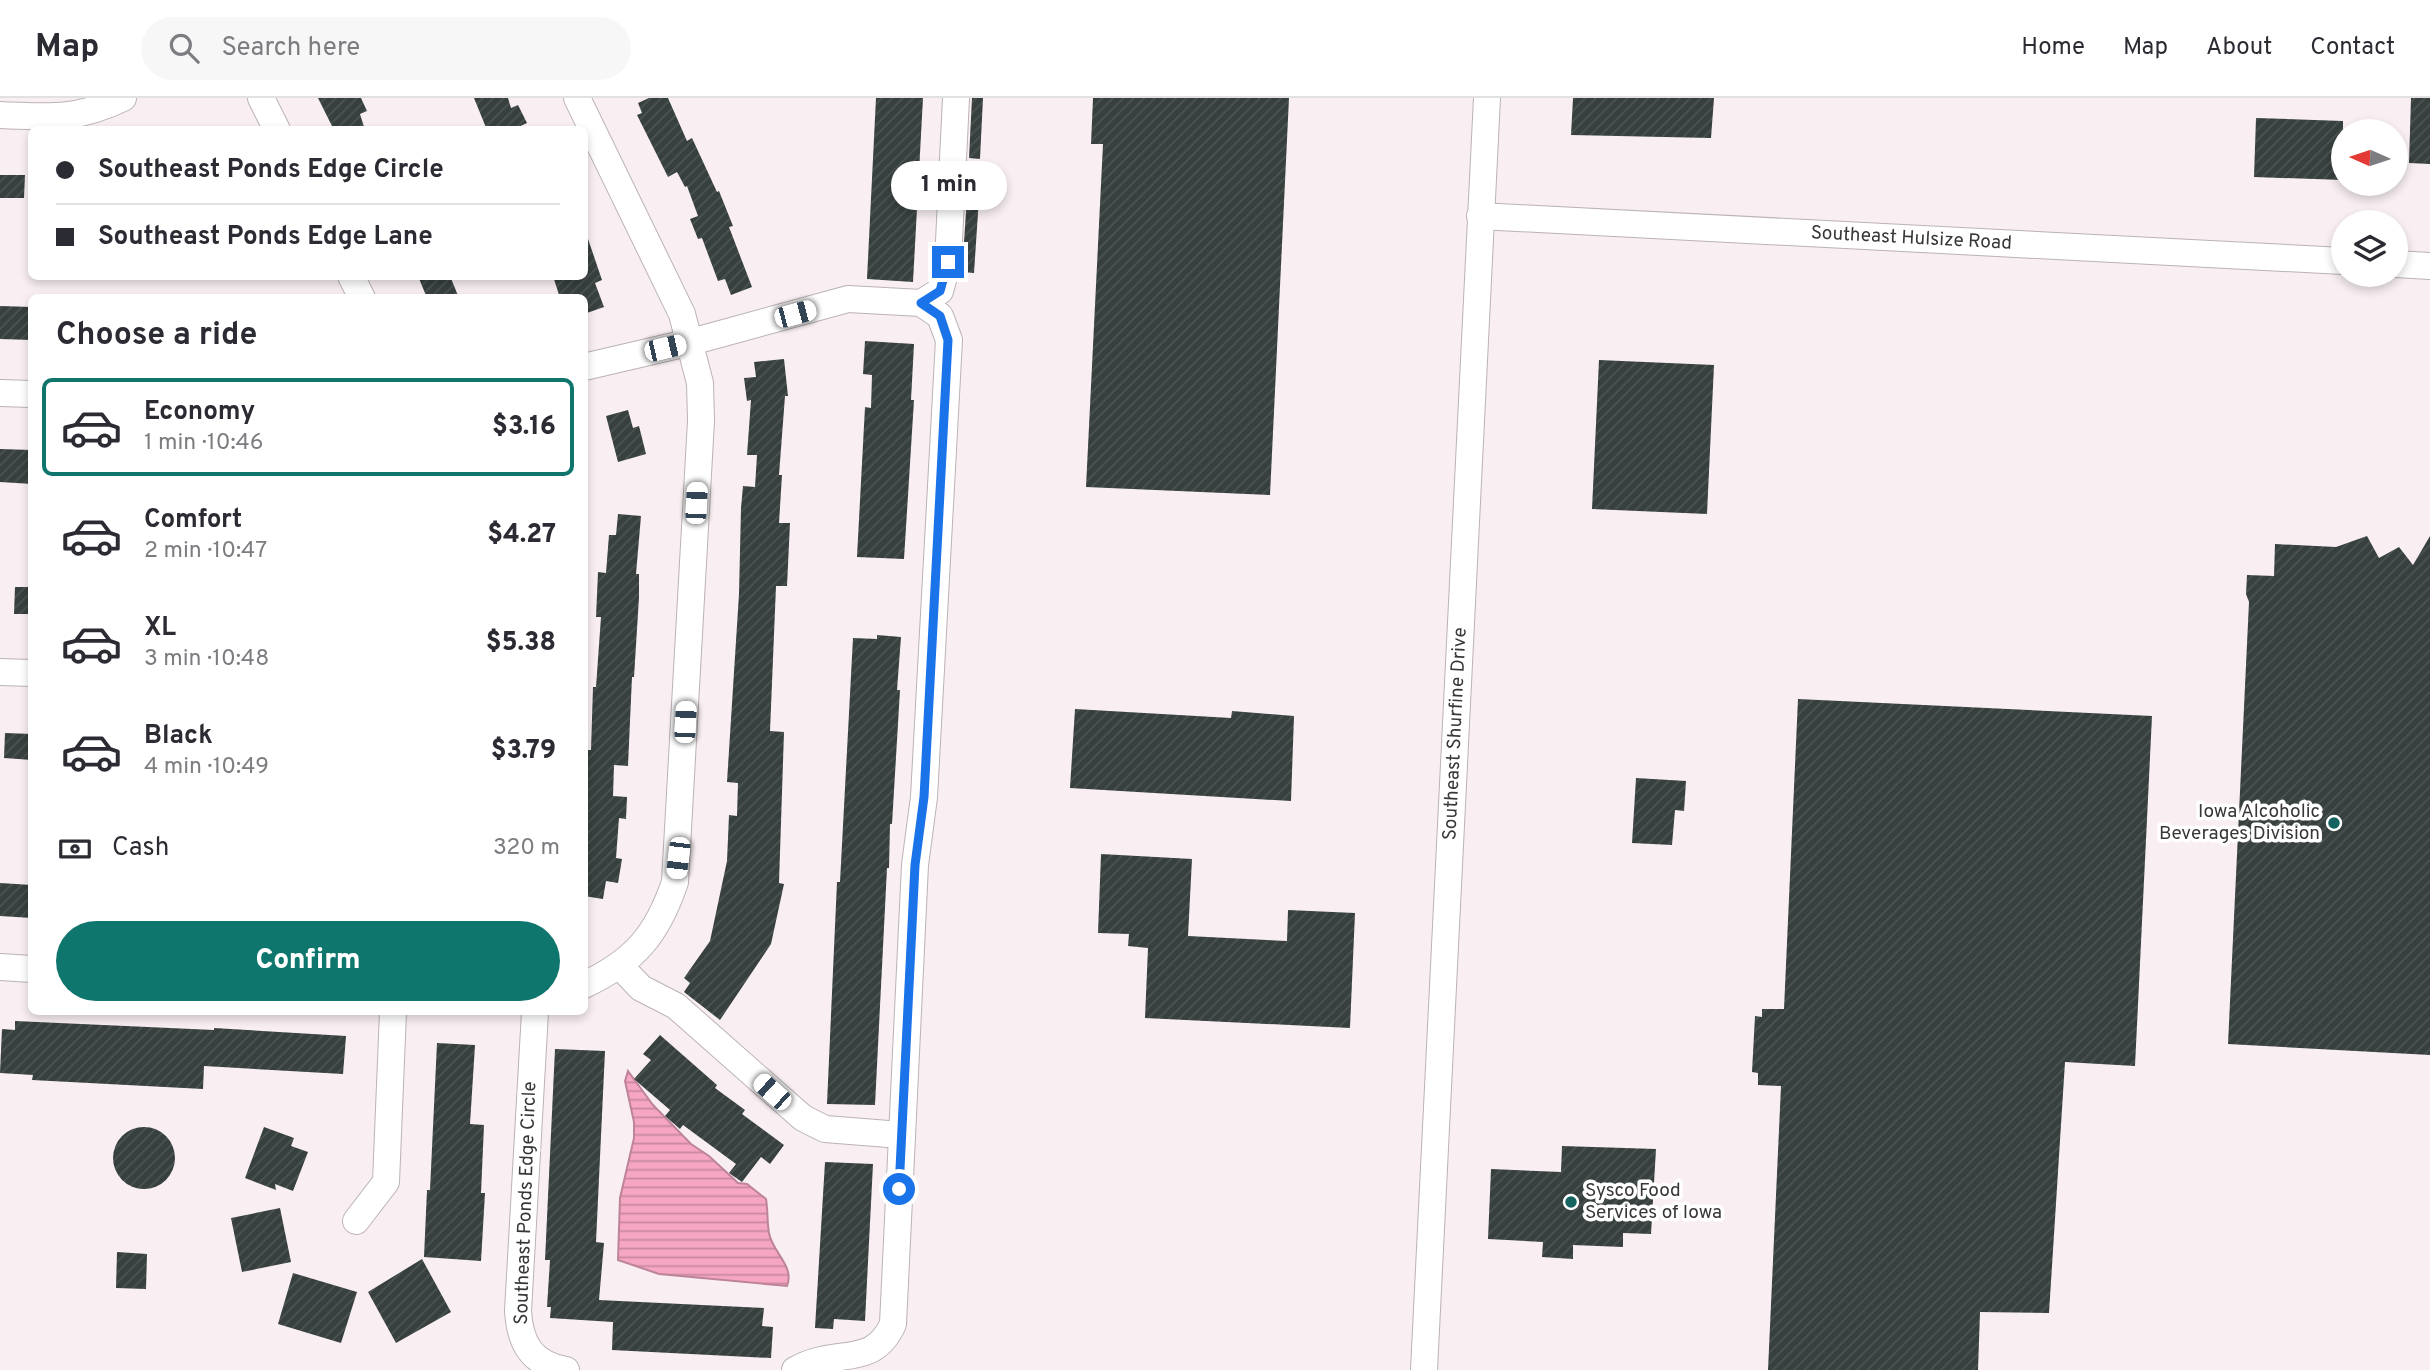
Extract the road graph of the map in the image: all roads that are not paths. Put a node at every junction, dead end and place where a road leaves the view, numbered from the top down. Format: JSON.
{"nodes":[{"id":1,"x":123,"y":98,"type":"edge"},
{"id":2,"x":261,"y":98,"type":"edge"},
{"id":3,"x":577,"y":98,"type":"edge"},
{"id":4,"x":956,"y":98,"type":"edge"},
{"id":5,"x":1487,"y":98,"type":"edge"},
{"id":6,"x":0,"y":115,"type":"edge"},
{"id":7,"x":275,"y":126,"type":"edge"},
{"id":8,"x":1480,"y":216,"type":"junction"},
{"id":9,"x":2331,"y":260,"type":"edge"},
{"id":10,"x":2408,"y":265,"type":"edge"},
{"id":11,"x":2430,"y":266,"type":"edge"},
{"id":12,"x":921,"y":303,"type":"junction"},
{"id":13,"x":691,"y":342,"type":"junction"},
{"id":14,"x":588,"y":366,"type":"edge"},
{"id":15,"x":0,"y":393,"type":"edge"},
{"id":16,"x":28,"y":394,"type":"edge"},
{"id":17,"x":0,"y":672,"type":"edge"},
{"id":18,"x":28,"y":673,"type":"edge"},
{"id":19,"x":620,"y":966,"type":"junction"},
{"id":20,"x":0,"y":967,"type":"edge"},
{"id":21,"x":28,"y":968,"type":"edge"},
{"id":22,"x":588,"y":983,"type":"edge"},
{"id":23,"x":393,"y":1015,"type":"edge"},
{"id":24,"x":535,"y":1015,"type":"edge"},
{"id":25,"x":901,"y":1135,"type":"junction"},
{"id":26,"x":356,"y":1221,"type":"dead end"},
{"id":27,"x":566,"y":1370,"type":"edge"},
{"id":28,"x":795,"y":1370,"type":"edge"},
{"id":29,"x":1424,"y":1370,"type":"edge"}],
"edges":[{"from":1,"to":6,"type":"street"},
{"from":2,"to":7,"type":"street"},
{"from":3,"to":13,"type":"street"},
{"from":4,"to":12,"type":"street"},
{"from":5,"to":8,"type":"street","name":"Southeast Shurfine Drive"},
{"from":8,"to":9,"type":"street","name":"Southeast Hulsize Road"},
{"from":8,"to":29,"type":"street","name":"Southeast Shurfine Drive"},
{"from":10,"to":11,"type":"street"},
{"from":12,"to":13,"type":"street"},
{"from":12,"to":25,"type":"street"},
{"from":13,"to":14,"type":"street"},
{"from":13,"to":19,"type":"street"},
{"from":15,"to":16,"type":"street"},
{"from":17,"to":18,"type":"street"},
{"from":19,"to":22,"type":"street"},
{"from":19,"to":25,"type":"street"},
{"from":20,"to":21,"type":"street"},
{"from":23,"to":26,"type":"street"},
{"from":24,"to":27,"type":"street","name":"Southeast Ponds Edge Circle"},
{"from":25,"to":28,"type":"street"}]}
